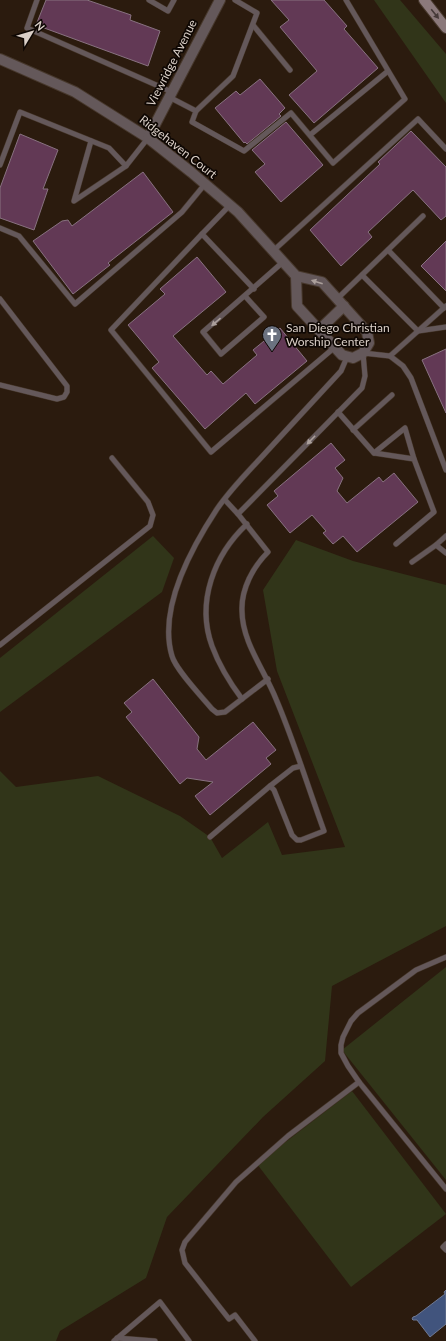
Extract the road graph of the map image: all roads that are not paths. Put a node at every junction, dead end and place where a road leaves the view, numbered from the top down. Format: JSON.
{"nodes":[{"id":1,"x":36,"y":0,"type":"edge"},
{"id":2,"x":149,"y":0,"type":"edge"},
{"id":3,"x":174,"y":0,"type":"edge"},
{"id":4,"x":219,"y":0,"type":"edge"},
{"id":5,"x":235,"y":0,"type":"edge"},
{"id":6,"x":346,"y":0,"type":"edge"},
{"id":7,"x":424,"y":0,"type":"edge"},
{"id":8,"x":253,"y":25,"type":"junction"},
{"id":9,"x":446,"y":28,"type":"edge"},
{"id":10,"x":0,"y":59,"type":"edge"},
{"id":11,"x":290,"y":70,"type":"dead end"},
{"id":12,"x":388,"y":71,"type":"junction"},
{"id":13,"x":171,"y":94,"type":"junction"},
{"id":14,"x":196,"y":111,"type":"junction"},
{"id":15,"x":310,"y":135,"type":"junction"},
{"id":16,"x":148,"y":138,"type":"junction"},
{"id":17,"x":91,"y":141,"type":"junction"},
{"id":18,"x":446,"y":149,"type":"edge"},
{"id":19,"x":0,"y":165,"type":"edge"},
{"id":20,"x":126,"y":166,"type":"junction"},
{"id":21,"x":205,"y":184,"type":"junction"},
{"id":22,"x":230,"y":205,"type":"junction"},
{"id":23,"x":423,"y":216,"type":"dead end"},
{"id":24,"x":0,"y":228,"type":"edge"},
{"id":25,"x":202,"y":234,"type":"junction"},
{"id":26,"x":388,"y":250,"type":"junction"},
{"id":27,"x":273,"y":251,"type":"junction"},
{"id":28,"x":283,"y":262,"type":"junction"},
{"id":29,"x":362,"y":275,"type":"junction"},
{"id":30,"x":296,"y":276,"type":"junction"},
{"id":31,"x":254,"y":288,"type":"junction"},
{"id":32,"x":245,"y":296,"type":"junction"},
{"id":33,"x":0,"y":299,"type":"edge"},
{"id":34,"x":341,"y":303,"type":"junction"},
{"id":35,"x":445,"y":307,"type":"edge"},
{"id":36,"x":446,"y":327,"type":"edge"},
{"id":37,"x":319,"y":330,"type":"junction"},
{"id":38,"x":418,"y":331,"type":"junction"},
{"id":39,"x":335,"y":347,"type":"junction"},
{"id":40,"x":363,"y":353,"type":"junction"},
{"id":41,"x":390,"y":356,"type":"junction"},
{"id":42,"x":347,"y":357,"type":"junction"},
{"id":43,"x":0,"y":385,"type":"edge"},
{"id":44,"x":392,"y":395,"type":"dead end"},
{"id":45,"x":338,"y":412,"type":"junction"},
{"id":46,"x":353,"y":430,"type":"junction"},
{"id":47,"x":374,"y":453,"type":"junction"},
{"id":48,"x":112,"y":458,"type":"dead end"},
{"id":49,"x":414,"y":459,"type":"junction"},
{"id":50,"x":446,"y":470,"type":"edge"},
{"id":51,"x":225,"y":500,"type":"junction"},
{"id":52,"x":238,"y":514,"type":"junction"},
{"id":53,"x":247,"y":524,"type":"junction"},
{"id":54,"x":446,"y":536,"type":"edge"},
{"id":55,"x":396,"y":544,"type":"dead end"},
{"id":56,"x":436,"y":545,"type":"junction"},
{"id":57,"x":446,"y":553,"type":"edge"},
{"id":58,"x":412,"y":562,"type":"dead end"},
{"id":59,"x":0,"y":645,"type":"edge"},
{"id":60,"x":268,"y":679,"type":"junction"},
{"id":61,"x":242,"y":699,"type":"junction"},
{"id":62,"x":301,"y":766,"type":"junction"},
{"id":63,"x":270,"y":786,"type":"junction"},
{"id":64,"x":210,"y":837,"type":"dead end"},
{"id":65,"x":446,"y":957,"type":"edge"},
{"id":66,"x":359,"y":1082,"type":"junction"},
{"id":67,"x":446,"y":1189,"type":"edge"},
{"id":68,"x":446,"y":1244,"type":"edge"},
{"id":69,"x":446,"y":1250,"type":"edge"},
{"id":70,"x":116,"y":1340,"type":"edge"},
{"id":71,"x":155,"y":1341,"type":"edge"},
{"id":72,"x":189,"y":1341,"type":"edge"},
{"id":73,"x":255,"y":1341,"type":"edge"}],
"edges":[{"from":1,"to":13,"type":"lane"},
{"from":2,"to":3,"type":"lane"},
{"from":4,"to":13,"type":"street","name":"Viewridge Avenue"},
{"from":5,"to":8,"type":"lane"},
{"from":6,"to":12,"type":"lane"},
{"from":7,"to":9,"type":"main road","one_way":true},
{"from":8,"to":11,"type":"lane"},
{"from":8,"to":14,"type":"lane"},
{"from":10,"to":16,"type":"street","name":"Ridgehaven Court"},
{"from":12,"to":15,"type":"lane"},
{"from":12,"to":15,"type":"lane"},
{"from":13,"to":14,"type":"lane"},
{"from":13,"to":16,"type":"street","name":"Viewridge Avenue"},
{"from":14,"to":15,"type":"lane"},
{"from":16,"to":20,"type":"lane"},
{"from":16,"to":21,"type":"street","name":"Ridgehaven Court"},
{"from":17,"to":19,"type":"lane"},
{"from":17,"to":20,"type":"lane"},
{"from":17,"to":20,"type":"lane"},
{"from":18,"to":27,"type":"lane"},
{"from":21,"to":22,"type":"street","name":"Ridgehaven Court"},
{"from":21,"to":24,"type":"lane"},
{"from":22,"to":25,"type":"lane"},
{"from":22,"to":27,"type":"street","name":"Ridgehaven Court"},
{"from":23,"to":26,"type":"lane"},
{"from":25,"to":31,"type":"lane"},
{"from":25,"to":39,"type":"lane"},
{"from":26,"to":29,"type":"lane"},
{"from":26,"to":35,"type":"lane"},
{"from":27,"to":28,"type":"street","name":"Ridgehaven Court"},
{"from":28,"to":30,"type":"street","name":"Ridgehaven Court"},
{"from":28,"to":31,"type":"lane"},
{"from":29,"to":34,"type":"lane"},
{"from":29,"to":38,"type":"lane"},
{"from":34,"to":30,"type":"street","one_way":true},
{"from":30,"to":37,"type":"street"},
{"from":31,"to":32,"type":"lane"},
{"from":32,"to":32,"type":"lane","one_way":true},
{"from":33,"to":43,"type":"lane"},
{"from":34,"to":37,"type":"street"},
{"from":34,"to":40,"type":"street"},
{"from":35,"to":38,"type":"lane"},
{"from":36,"to":38,"type":"lane"},
{"from":37,"to":39,"type":"street"},
{"from":38,"to":41,"type":"lane"},
{"from":39,"to":42,"type":"street"},
{"from":40,"to":41,"type":"lane"},
{"from":40,"to":42,"type":"street"},
{"from":40,"to":45,"type":"lane"},
{"from":41,"to":50,"type":"lane"},
{"from":42,"to":51,"type":"lane"},
{"from":44,"to":46,"type":"lane"},
{"from":45,"to":46,"type":"lane"},
{"from":45,"to":52,"type":"lane","one_way":true},
{"from":46,"to":47,"type":"lane"},
{"from":47,"to":49,"type":"lane"},
{"from":47,"to":49,"type":"lane"},
{"from":48,"to":59,"type":"lane"},
{"from":49,"to":55,"type":"lane"},
{"from":51,"to":52,"type":"lane"},
{"from":51,"to":61,"type":"lane"},
{"from":52,"to":53,"type":"lane"},
{"from":53,"to":60,"type":"lane"},
{"from":53,"to":61,"type":"lane"},
{"from":54,"to":56,"type":"lane"},
{"from":56,"to":57,"type":"lane"},
{"from":56,"to":58,"type":"lane"},
{"from":60,"to":61,"type":"lane"},
{"from":60,"to":62,"type":"lane"},
{"from":62,"to":63,"type":"lane"},
{"from":62,"to":63,"type":"lane"},
{"from":63,"to":64,"type":"lane"},
{"from":65,"to":66,"type":"lane"},
{"from":66,"to":67,"type":"lane"},
{"from":66,"to":73,"type":"lane"},
{"from":68,"to":69,"type":"lane"},
{"from":70,"to":71,"type":"lane"},
{"from":70,"to":72,"type":"lane"}]}
